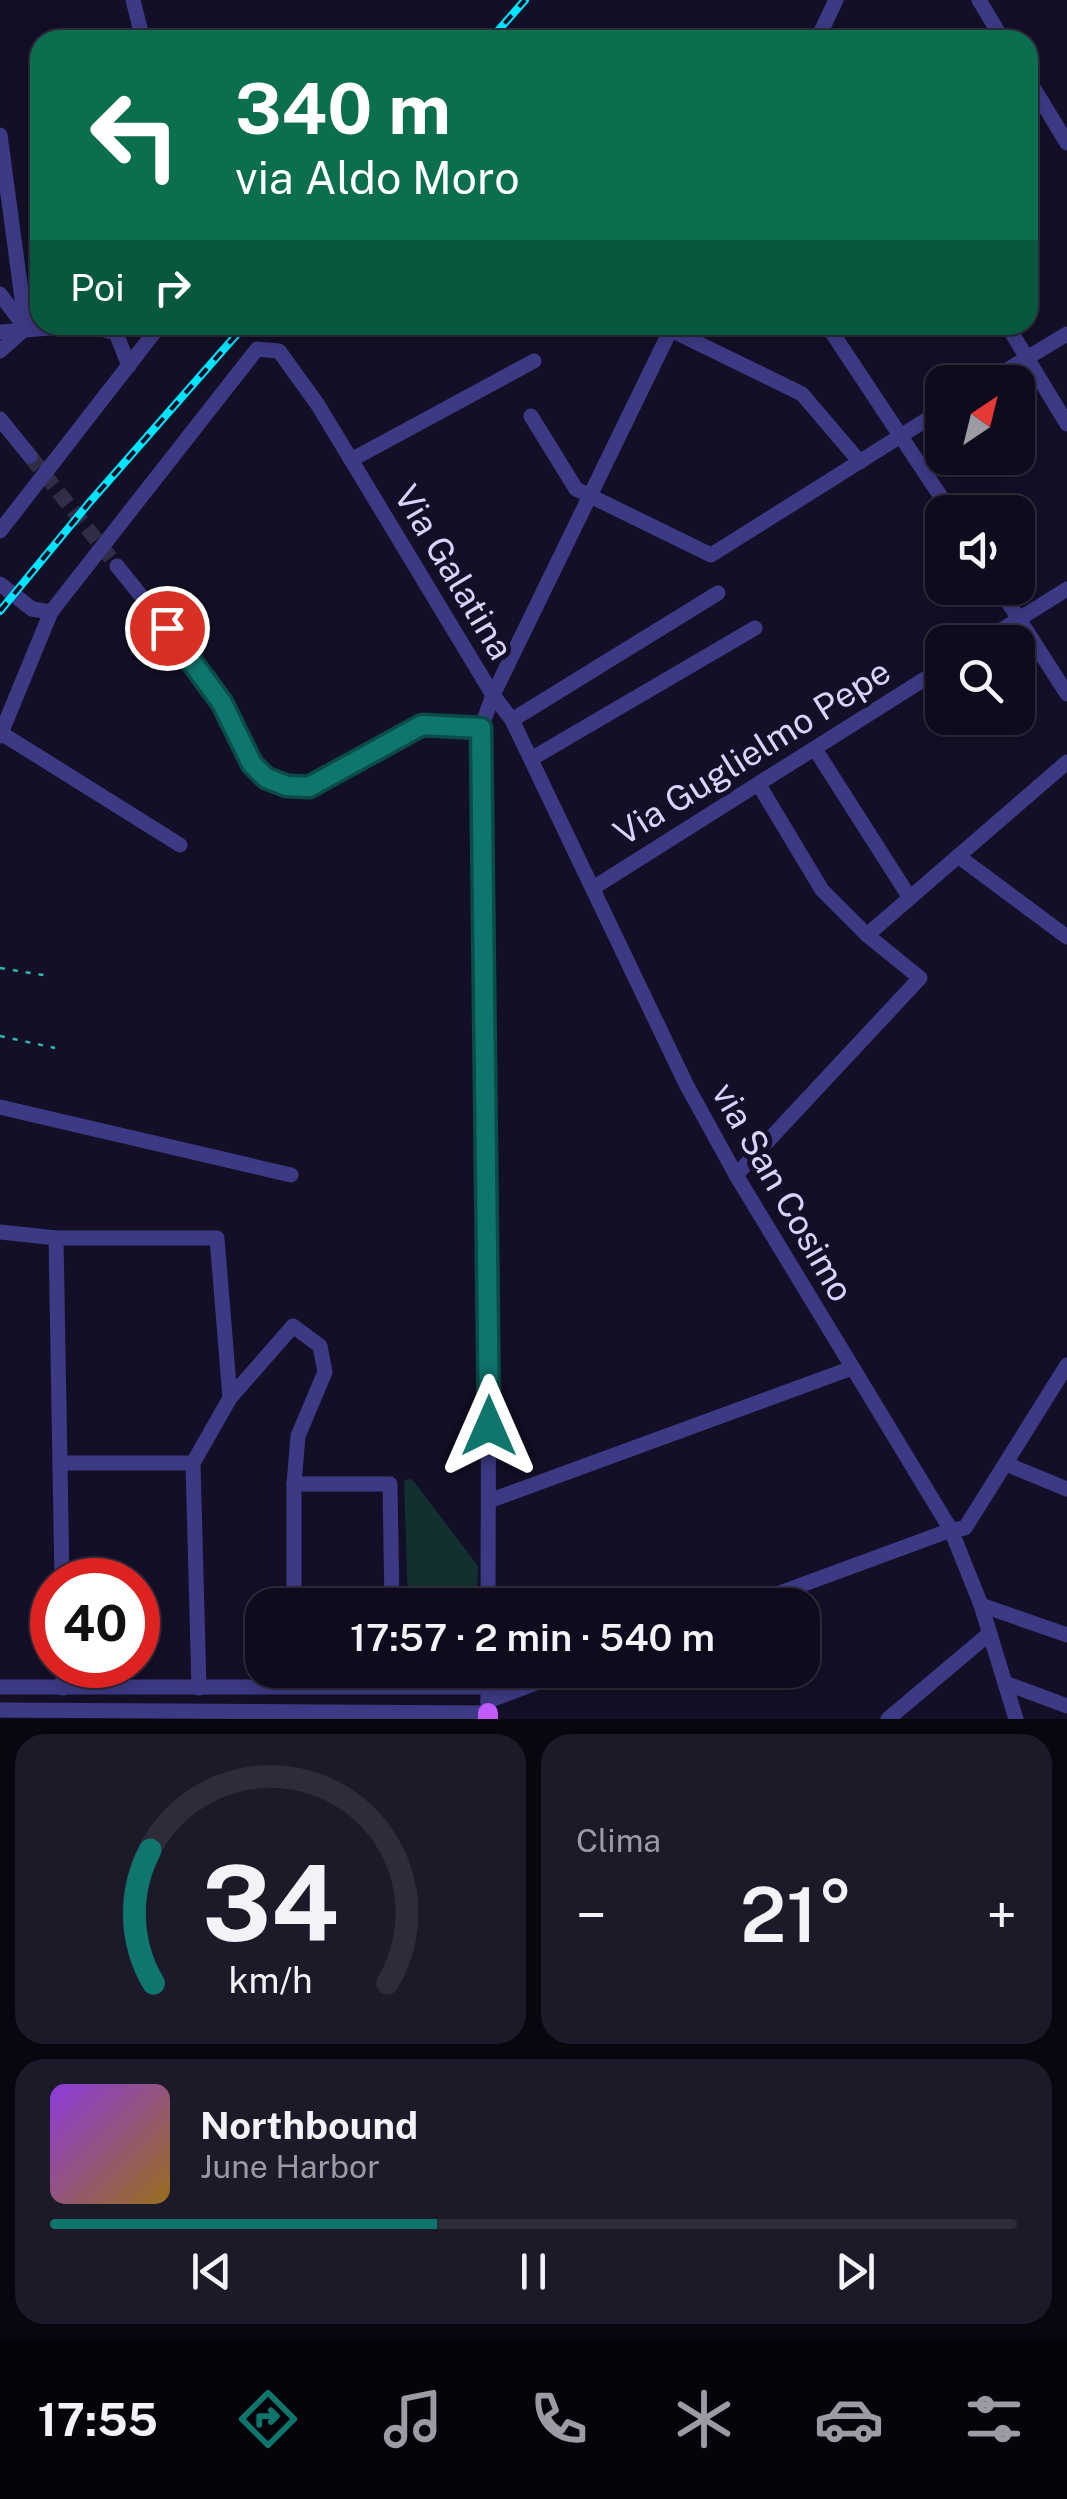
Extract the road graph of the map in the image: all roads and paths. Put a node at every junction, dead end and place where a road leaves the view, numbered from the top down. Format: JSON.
{"nodes":[{"id":1,"x":134,"y":0,"type":"edge"},
{"id":2,"x":836,"y":0,"type":"edge"},
{"id":3,"x":979,"y":0,"type":"edge"},
{"id":4,"x":141,"y":30,"type":"edge"},
{"id":5,"x":825,"y":30,"type":"edge"},
{"id":6,"x":997,"y":30,"type":"edge"},
{"id":7,"x":1038,"y":95,"type":"edge"},
{"id":8,"x":0,"y":134,"type":"edge"},
{"id":9,"x":1067,"y":143,"type":"edge"},
{"id":10,"x":16,"y":240,"type":"junction"},
{"id":11,"x":0,"y":246,"type":"edge"},
{"id":12,"x":0,"y":294,"type":"edge"},
{"id":13,"x":26,"y":328,"type":"junction"},
{"id":14,"x":30,"y":328,"type":"edge"},
{"id":15,"x":0,"y":332,"type":"edge"},
{"id":16,"x":1067,"y":334,"type":"edge"},
{"id":17,"x":117,"y":335,"type":"edge"},
{"id":18,"x":148,"y":335,"type":"edge"},
{"id":19,"x":669,"y":335,"type":"edge"},
{"id":20,"x":686,"y":335,"type":"edge"},
{"id":21,"x":834,"y":335,"type":"edge"},
{"id":22,"x":1012,"y":335,"type":"edge"},
{"id":23,"x":0,"y":352,"type":"edge"},
{"id":24,"x":1027,"y":358,"type":"junction"},
{"id":25,"x":534,"y":362,"type":"dead end"},
{"id":26,"x":1015,"y":365,"type":"edge"},
{"id":27,"x":129,"y":366,"type":"junction"},
{"id":28,"x":530,"y":416,"type":"dead end"},
{"id":29,"x":0,"y":418,"type":"edge"},
{"id":30,"x":925,"y":420,"type":"edge"},
{"id":31,"x":1067,"y":424,"type":"edge"},
{"id":32,"x":900,"y":435,"type":"junction"},
{"id":33,"x":30,"y":456,"type":"tunnel mouth"},
{"id":34,"x":351,"y":460,"type":"junction"},
{"id":35,"x":860,"y":462,"type":"junction"},
{"id":36,"x":939,"y":495,"type":"edge"},
{"id":37,"x":589,"y":496,"type":"junction"},
{"id":38,"x":0,"y":532,"type":"edge"},
{"id":39,"x":117,"y":566,"type":"tunnel mouth"},
{"id":40,"x":0,"y":584,"type":"edge"},
{"id":41,"x":1067,"y":589,"type":"edge"},
{"id":42,"x":718,"y":593,"type":"dead end"},
{"id":43,"x":1011,"y":605,"type":"edge"},
{"id":44,"x":51,"y":612,"type":"junction"},
{"id":45,"x":1020,"y":619,"type":"junction"},
{"id":46,"x":1010,"y":625,"type":"edge"},
{"id":47,"x":755,"y":628,"type":"dead end"},
{"id":48,"x":925,"y":679,"type":"edge"},
{"id":49,"x":1067,"y":694,"type":"edge"},
{"id":50,"x":493,"y":695,"type":"junction"},
{"id":51,"x":512,"y":720,"type":"junction"},
{"id":52,"x":481,"y":728,"type":"junction"},
{"id":53,"x":0,"y":735,"type":"edge"},
{"id":54,"x":815,"y":748,"type":"junction"},
{"id":55,"x":531,"y":759,"type":"junction"},
{"id":56,"x":1067,"y":762,"type":"edge"},
{"id":57,"x":759,"y":785,"type":"junction"},
{"id":58,"x":180,"y":845,"type":"dead end"},
{"id":59,"x":958,"y":856,"type":"junction"},
{"id":60,"x":593,"y":888,"type":"junction"},
{"id":61,"x":910,"y":898,"type":"junction"},
{"id":62,"x":867,"y":935,"type":"junction"},
{"id":63,"x":1067,"y":937,"type":"edge"},
{"id":64,"x":0,"y":968,"type":"edge"},
{"id":65,"x":49,"y":976,"type":"dead end"},
{"id":66,"x":0,"y":1036,"type":"edge"},
{"id":67,"x":55,"y":1048,"type":"dead end"},
{"id":68,"x":0,"y":1108,"type":"edge"},
{"id":69,"x":291,"y":1175,"type":"dead end"},
{"id":70,"x":736,"y":1175,"type":"junction"},
{"id":71,"x":0,"y":1232,"type":"edge"},
{"id":72,"x":56,"y":1238,"type":"junction"},
{"id":73,"x":1067,"y":1365,"type":"edge"},
{"id":74,"x":852,"y":1368,"type":"junction"},
{"id":75,"x":230,"y":1398,"type":"junction"},
{"id":76,"x":60,"y":1463,"type":"junction"},
{"id":77,"x":193,"y":1463,"type":"junction"},
{"id":78,"x":1006,"y":1464,"type":"junction"},
{"id":79,"x":294,"y":1484,"type":"junction"},
{"id":80,"x":1067,"y":1488,"type":"edge"},
{"id":81,"x":489,"y":1500,"type":"junction"},
{"id":82,"x":951,"y":1530,"type":"junction"},
{"id":83,"x":62,"y":1558,"type":"edge"},
{"id":84,"x":294,"y":1588,"type":"edge"},
{"id":85,"x":392,"y":1588,"type":"edge"},
{"id":86,"x":488,"y":1588,"type":"edge"},
{"id":87,"x":794,"y":1588,"type":"edge"},
{"id":88,"x":981,"y":1605,"type":"junction"},
{"id":89,"x":990,"y":1634,"type":"junction"},
{"id":90,"x":1067,"y":1635,"type":"edge"},
{"id":91,"x":245,"y":1683,"type":"edge"},
{"id":92,"x":1005,"y":1683,"type":"junction"},
{"id":93,"x":0,"y":1688,"type":"edge"},
{"id":94,"x":30,"y":1688,"type":"edge"},
{"id":95,"x":160,"y":1688,"type":"edge"},
{"id":96,"x":199,"y":1688,"type":"junction"},
{"id":97,"x":394,"y":1688,"type":"edge"},
{"id":98,"x":518,"y":1688,"type":"edge"},
{"id":99,"x":488,"y":1698,"type":"edge"},
{"id":100,"x":1067,"y":1706,"type":"edge"},
{"id":101,"x":0,"y":1710,"type":"edge"},
{"id":102,"x":888,"y":1719,"type":"edge"},
{"id":103,"x":1016,"y":1719,"type":"edge"}],
"edges":[{"from":1,"to":4,"type":"street"},
{"from":2,"to":5,"type":"street"},
{"from":3,"to":6,"type":"street"},
{"from":7,"to":9,"type":"street"},
{"from":8,"to":10,"type":"street"},
{"from":10,"to":11,"type":"street"},
{"from":10,"to":13,"type":"street"},
{"from":12,"to":13,"type":"street"},
{"from":13,"to":14,"type":"street"},
{"from":13,"to":15,"type":"street"},
{"from":13,"to":23,"type":"street"},
{"from":16,"to":24,"type":"street"},
{"from":17,"to":27,"type":"street"},
{"from":18,"to":27,"type":"street"},
{"from":19,"to":37,"type":"street"},
{"from":20,"to":35,"type":"street"},
{"from":21,"to":32,"type":"street"},
{"from":22,"to":24,"type":"street"},
{"from":24,"to":26,"type":"street"},
{"from":24,"to":31,"type":"street"},
{"from":25,"to":34,"type":"street"},
{"from":27,"to":38,"type":"street"},
{"from":28,"to":37,"type":"street"},
{"from":29,"to":33,"type":"street"},
{"from":30,"to":32,"type":"street"},
{"from":32,"to":35,"type":"street"},
{"from":32,"to":36,"type":"street"},
{"from":34,"to":44,"type":"street","name":"Via Galatina"},
{"from":34,"to":50,"type":"street","name":"Via Galatina"},
{"from":35,"to":37,"type":"street"},
{"from":37,"to":50,"type":"street"},
{"from":39,"to":52,"type":"street"},
{"from":40,"to":44,"type":"street"},
{"from":41,"to":45,"type":"street"},
{"from":42,"to":51,"type":"street"},
{"from":43,"to":45,"type":"street"},
{"from":44,"to":53,"type":"street"},
{"from":45,"to":46,"type":"street"},
{"from":45,"to":49,"type":"street"},
{"from":47,"to":55,"type":"street"},
{"from":48,"to":54,"type":"street","name":"Via Guglielmo Pepe"},
{"from":50,"to":51,"type":"street","name":"via San Cosimo"},
{"from":50,"to":52,"type":"street","name":"Via Galatina"},
{"from":51,"to":55,"type":"street","name":"via San Cosimo"},
{"from":52,"to":81,"type":"street","name":"Via Galatina"},
{"from":53,"to":58,"type":"street"},
{"from":54,"to":57,"type":"street","name":"Via Guglielmo Pepe"},
{"from":54,"to":61,"type":"street"},
{"from":55,"to":60,"type":"street","name":"via San Cosimo"},
{"from":56,"to":59,"type":"street"},
{"from":57,"to":60,"type":"street","name":"Via Guglielmo Pepe"},
{"from":57,"to":62,"type":"street"},
{"from":59,"to":61,"type":"street"},
{"from":59,"to":63,"type":"street"},
{"from":60,"to":70,"type":"street","name":"via San Cosimo"},
{"from":61,"to":62,"type":"street"},
{"from":62,"to":70,"type":"street"},
{"from":64,"to":65,"type":"path"},
{"from":66,"to":67,"type":"path"},
{"from":68,"to":69,"type":"street"},
{"from":70,"to":74,"type":"street","name":"via San Cosimo"},
{"from":71,"to":72,"type":"street"},
{"from":72,"to":75,"type":"street"},
{"from":72,"to":76,"type":"street"},
{"from":73,"to":78,"type":"street"},
{"from":74,"to":81,"type":"street"},
{"from":74,"to":82,"type":"street","name":"via San Cosimo"},
{"from":75,"to":77,"type":"street"},
{"from":75,"to":79,"type":"street"},
{"from":76,"to":77,"type":"street"},
{"from":76,"to":83,"type":"street"},
{"from":77,"to":96,"type":"street"},
{"from":78,"to":80,"type":"street"},
{"from":78,"to":82,"type":"street"},
{"from":79,"to":84,"type":"street"},
{"from":79,"to":85,"type":"street"},
{"from":81,"to":86,"type":"street","name":"Via Galatina"},
{"from":82,"to":87,"type":"street"},
{"from":82,"to":88,"type":"street","name":"via San Cosimo"},
{"from":88,"to":89,"type":"street","name":"via San Cosimo"},
{"from":88,"to":90,"type":"street"},
{"from":89,"to":92,"type":"street","name":"via San Cosimo"},
{"from":89,"to":102,"type":"street"},
{"from":91,"to":96,"type":"street"},
{"from":92,"to":100,"type":"street"},
{"from":92,"to":103,"type":"street","name":"via San Cosimo"},
{"from":93,"to":94,"type":"street"},
{"from":95,"to":96,"type":"street"},
{"from":97,"to":99,"type":"street"},
{"from":98,"to":99,"type":"street"},
{"from":99,"to":101,"type":"street"}]}
